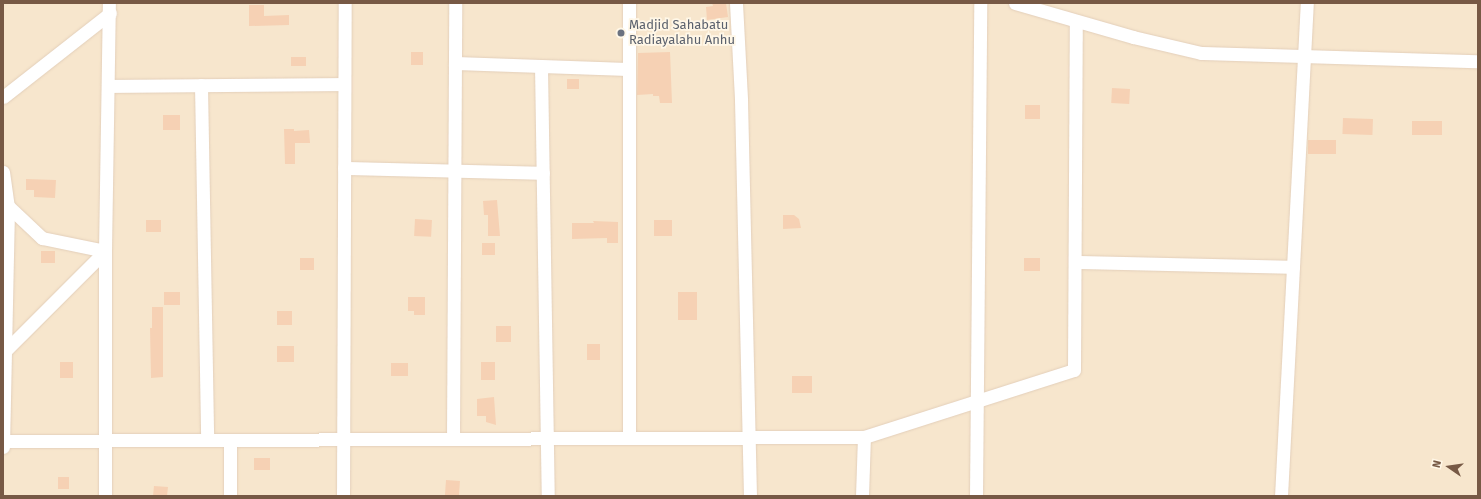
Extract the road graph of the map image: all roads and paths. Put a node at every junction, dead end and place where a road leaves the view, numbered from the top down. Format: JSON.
{"nodes":[{"id":1,"x":345,"y":3,"type":"edge"},
{"id":2,"x":455,"y":3,"type":"edge"},
{"id":3,"x":629,"y":3,"type":"edge"},
{"id":4,"x":736,"y":3,"type":"edge"},
{"id":5,"x":980,"y":3,"type":"edge"},
{"id":6,"x":1015,"y":3,"type":"edge"},
{"id":7,"x":1308,"y":3,"type":"edge"},
{"id":8,"x":109,"y":8,"type":"edge"},
{"id":9,"x":1076,"y":21,"type":"junction"},
{"id":10,"x":1305,"y":56,"type":"junction"},
{"id":11,"x":1478,"y":61,"type":"edge"},
{"id":12,"x":454,"y":63,"type":"junction"},
{"id":13,"x":541,"y":66,"type":"junction"},
{"id":14,"x":628,"y":69,"type":"junction"},
{"id":15,"x":344,"y":84,"type":"junction"},
{"id":16,"x":201,"y":85,"type":"junction"},
{"id":17,"x":108,"y":86,"type":"junction"},
{"id":18,"x":3,"y":97,"type":"edge"},
{"id":19,"x":344,"y":168,"type":"junction"},
{"id":20,"x":454,"y":171,"type":"junction"},
{"id":21,"x":3,"y":172,"type":"edge"},
{"id":22,"x":543,"y":173,"type":"junction"},
{"id":23,"x":6,"y":208,"type":"edge"},
{"id":24,"x":105,"y":250,"type":"junction"},
{"id":25,"x":1075,"y":262,"type":"junction"},
{"id":26,"x":1293,"y":267,"type":"junction"},
{"id":27,"x":4,"y":351,"type":"edge"},
{"id":28,"x":977,"y":401,"type":"junction"},
{"id":29,"x":749,"y":436,"type":"junction"},
{"id":30,"x":629,"y":437,"type":"junction"},
{"id":31,"x":864,"y":437,"type":"junction"},
{"id":32,"x":453,"y":438,"type":"junction"},
{"id":33,"x":547,"y":438,"type":"junction"},
{"id":34,"x":342,"y":439,"type":"junction"},
{"id":35,"x":207,"y":440,"type":"junction"},
{"id":36,"x":230,"y":440,"type":"junction"},
{"id":37,"x":3,"y":441,"type":"edge"},
{"id":38,"x":105,"y":441,"type":"junction"},
{"id":39,"x":3,"y":447,"type":"edge"},
{"id":40,"x":105,"y":496,"type":"edge"},
{"id":41,"x":230,"y":496,"type":"edge"},
{"id":42,"x":343,"y":496,"type":"edge"},
{"id":43,"x":548,"y":496,"type":"edge"},
{"id":44,"x":750,"y":496,"type":"edge"},
{"id":45,"x":862,"y":496,"type":"edge"},
{"id":46,"x":976,"y":496,"type":"edge"},
{"id":47,"x":1281,"y":496,"type":"edge"}],
"edges":[{"from":1,"to":15,"type":"street"},
{"from":2,"to":12,"type":"street"},
{"from":3,"to":14,"type":"street"},
{"from":4,"to":29,"type":"street"},
{"from":5,"to":28,"type":"street"},
{"from":6,"to":9,"type":"street"},
{"from":7,"to":10,"type":"street"},
{"from":8,"to":17,"type":"street"},
{"from":8,"to":18,"type":"street"},
{"from":9,"to":10,"type":"street"},
{"from":9,"to":25,"type":"street"},
{"from":10,"to":11,"type":"street"},
{"from":10,"to":26,"type":"street"},
{"from":12,"to":13,"type":"street"},
{"from":12,"to":20,"type":"street"},
{"from":13,"to":14,"type":"street"},
{"from":13,"to":22,"type":"street"},
{"from":14,"to":30,"type":"street"},
{"from":15,"to":16,"type":"street"},
{"from":15,"to":19,"type":"street"},
{"from":16,"to":17,"type":"street"},
{"from":16,"to":35,"type":"street"},
{"from":17,"to":24,"type":"street"},
{"from":19,"to":20,"type":"street"},
{"from":19,"to":34,"type":"street"},
{"from":20,"to":22,"type":"street"},
{"from":20,"to":32,"type":"street"},
{"from":21,"to":23,"type":"street"},
{"from":22,"to":33,"type":"street"},
{"from":23,"to":24,"type":"street"},
{"from":23,"to":27,"type":"street"},
{"from":24,"to":27,"type":"street"},
{"from":24,"to":38,"type":"street"},
{"from":25,"to":26,"type":"street"},
{"from":25,"to":28,"type":"street"},
{"from":26,"to":47,"type":"street"},
{"from":27,"to":37,"type":"street"},
{"from":28,"to":31,"type":"street"},
{"from":28,"to":46,"type":"street"},
{"from":29,"to":30,"type":"street"},
{"from":29,"to":31,"type":"street"},
{"from":29,"to":44,"type":"street"},
{"from":30,"to":33,"type":"street"},
{"from":31,"to":45,"type":"street"},
{"from":32,"to":33,"type":"street"},
{"from":32,"to":34,"type":"street"},
{"from":33,"to":43,"type":"street"},
{"from":34,"to":36,"type":"street"},
{"from":34,"to":42,"type":"street"},
{"from":35,"to":36,"type":"street"},
{"from":35,"to":38,"type":"street"},
{"from":36,"to":41,"type":"street"},
{"from":37,"to":38,"type":"street"},
{"from":37,"to":39,"type":"street"},
{"from":38,"to":40,"type":"street"}]}
